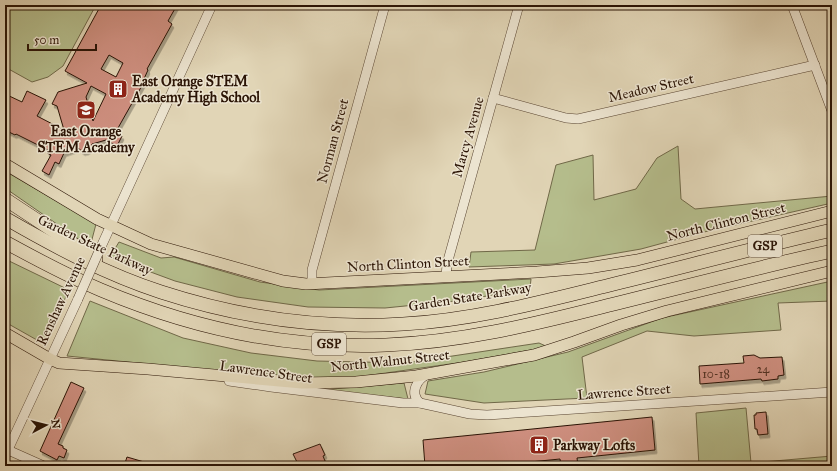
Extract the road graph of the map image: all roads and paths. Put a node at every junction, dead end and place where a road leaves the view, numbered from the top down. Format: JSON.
{"nodes":[{"id":1,"x":212,"y":5,"type":"edge"},
{"id":2,"x":385,"y":5,"type":"edge"},
{"id":3,"x":519,"y":5,"type":"edge"},
{"id":4,"x":792,"y":5,"type":"edge"},
{"id":5,"x":815,"y":65,"type":"junction"},
{"id":6,"x":493,"y":98,"type":"junction"},
{"id":7,"x":832,"y":111,"type":"edge"},
{"id":8,"x":5,"y":164,"type":"edge"},
{"id":9,"x":5,"y":198,"type":"edge"},
{"id":10,"x":832,"y":211,"type":"edge"},
{"id":11,"x":5,"y":218,"type":"edge"},
{"id":12,"x":111,"y":226,"type":"junction"},
{"id":13,"x":832,"y":230,"type":"edge"},
{"id":14,"x":5,"y":242,"type":"edge"},
{"id":15,"x":832,"y":250,"type":"edge"},
{"id":16,"x":832,"y":271,"type":"edge"},
{"id":17,"x":446,"y":277,"type":"junction"},
{"id":18,"x":129,"y":280,"type":"junction"},
{"id":19,"x":312,"y":284,"type":"junction"},
{"id":20,"x":5,"y":333,"type":"edge"},
{"id":21,"x":50,"y":359,"type":"junction"},
{"id":22,"x":181,"y":372,"type":"junction"},
{"id":23,"x":429,"y":374,"type":"junction"},
{"id":24,"x":832,"y":392,"type":"edge"},
{"id":25,"x":420,"y":403,"type":"junction"},
{"id":26,"x":6,"y":453,"type":"edge"},
{"id":27,"x":44,"y":466,"type":"edge"}],
"edges":[{"from":1,"to":12,"type":"street","name":"Renshaw Avenue"},
{"from":2,"to":19,"type":"street","name":"Norman Street"},
{"from":3,"to":6,"type":"street","name":"Marcy Avenue"},
{"from":4,"to":5,"type":"street"},
{"from":5,"to":6,"type":"street","name":"Meadow Street"},
{"from":5,"to":7,"type":"street"},
{"from":6,"to":17,"type":"street","name":"Marcy Avenue"},
{"from":8,"to":12,"type":"main road","name":"North Clinton Street"},
{"from":9,"to":18,"type":"highway"},
{"from":10,"to":17,"type":"main road","name":"North Clinton Street"},
{"from":11,"to":18,"type":"highway","name":"Garden State Parkway","number":"GSP"},
{"from":12,"to":19,"type":"main road","name":"North Clinton Street"},
{"from":12,"to":21,"type":"street","name":"Renshaw Avenue","bridge":true},
{"from":13,"to":18,"type":"highway","name":"Garden State Parkway","number":"GSP"},
{"from":14,"to":15,"type":"highway","number":"GSP"},
{"from":16,"to":23,"type":"main road","name":"North Walnut Street"},
{"from":17,"to":19,"type":"main road","name":"North Clinton Street"},
{"from":20,"to":21,"type":"main road","name":"North Walnut Street"},
{"from":21,"to":22,"type":"main road","name":"North Walnut Street"},
{"from":21,"to":26,"type":"street","name":"Renshaw Avenue"},
{"from":22,"to":23,"type":"main road","name":"North Walnut Street"},
{"from":22,"to":25,"type":"street","name":"Lawrence Street"},
{"from":23,"to":25,"type":"street"},
{"from":24,"to":25,"type":"street","name":"Lawrence Street"},
{"from":26,"to":27,"type":"street"}]}
